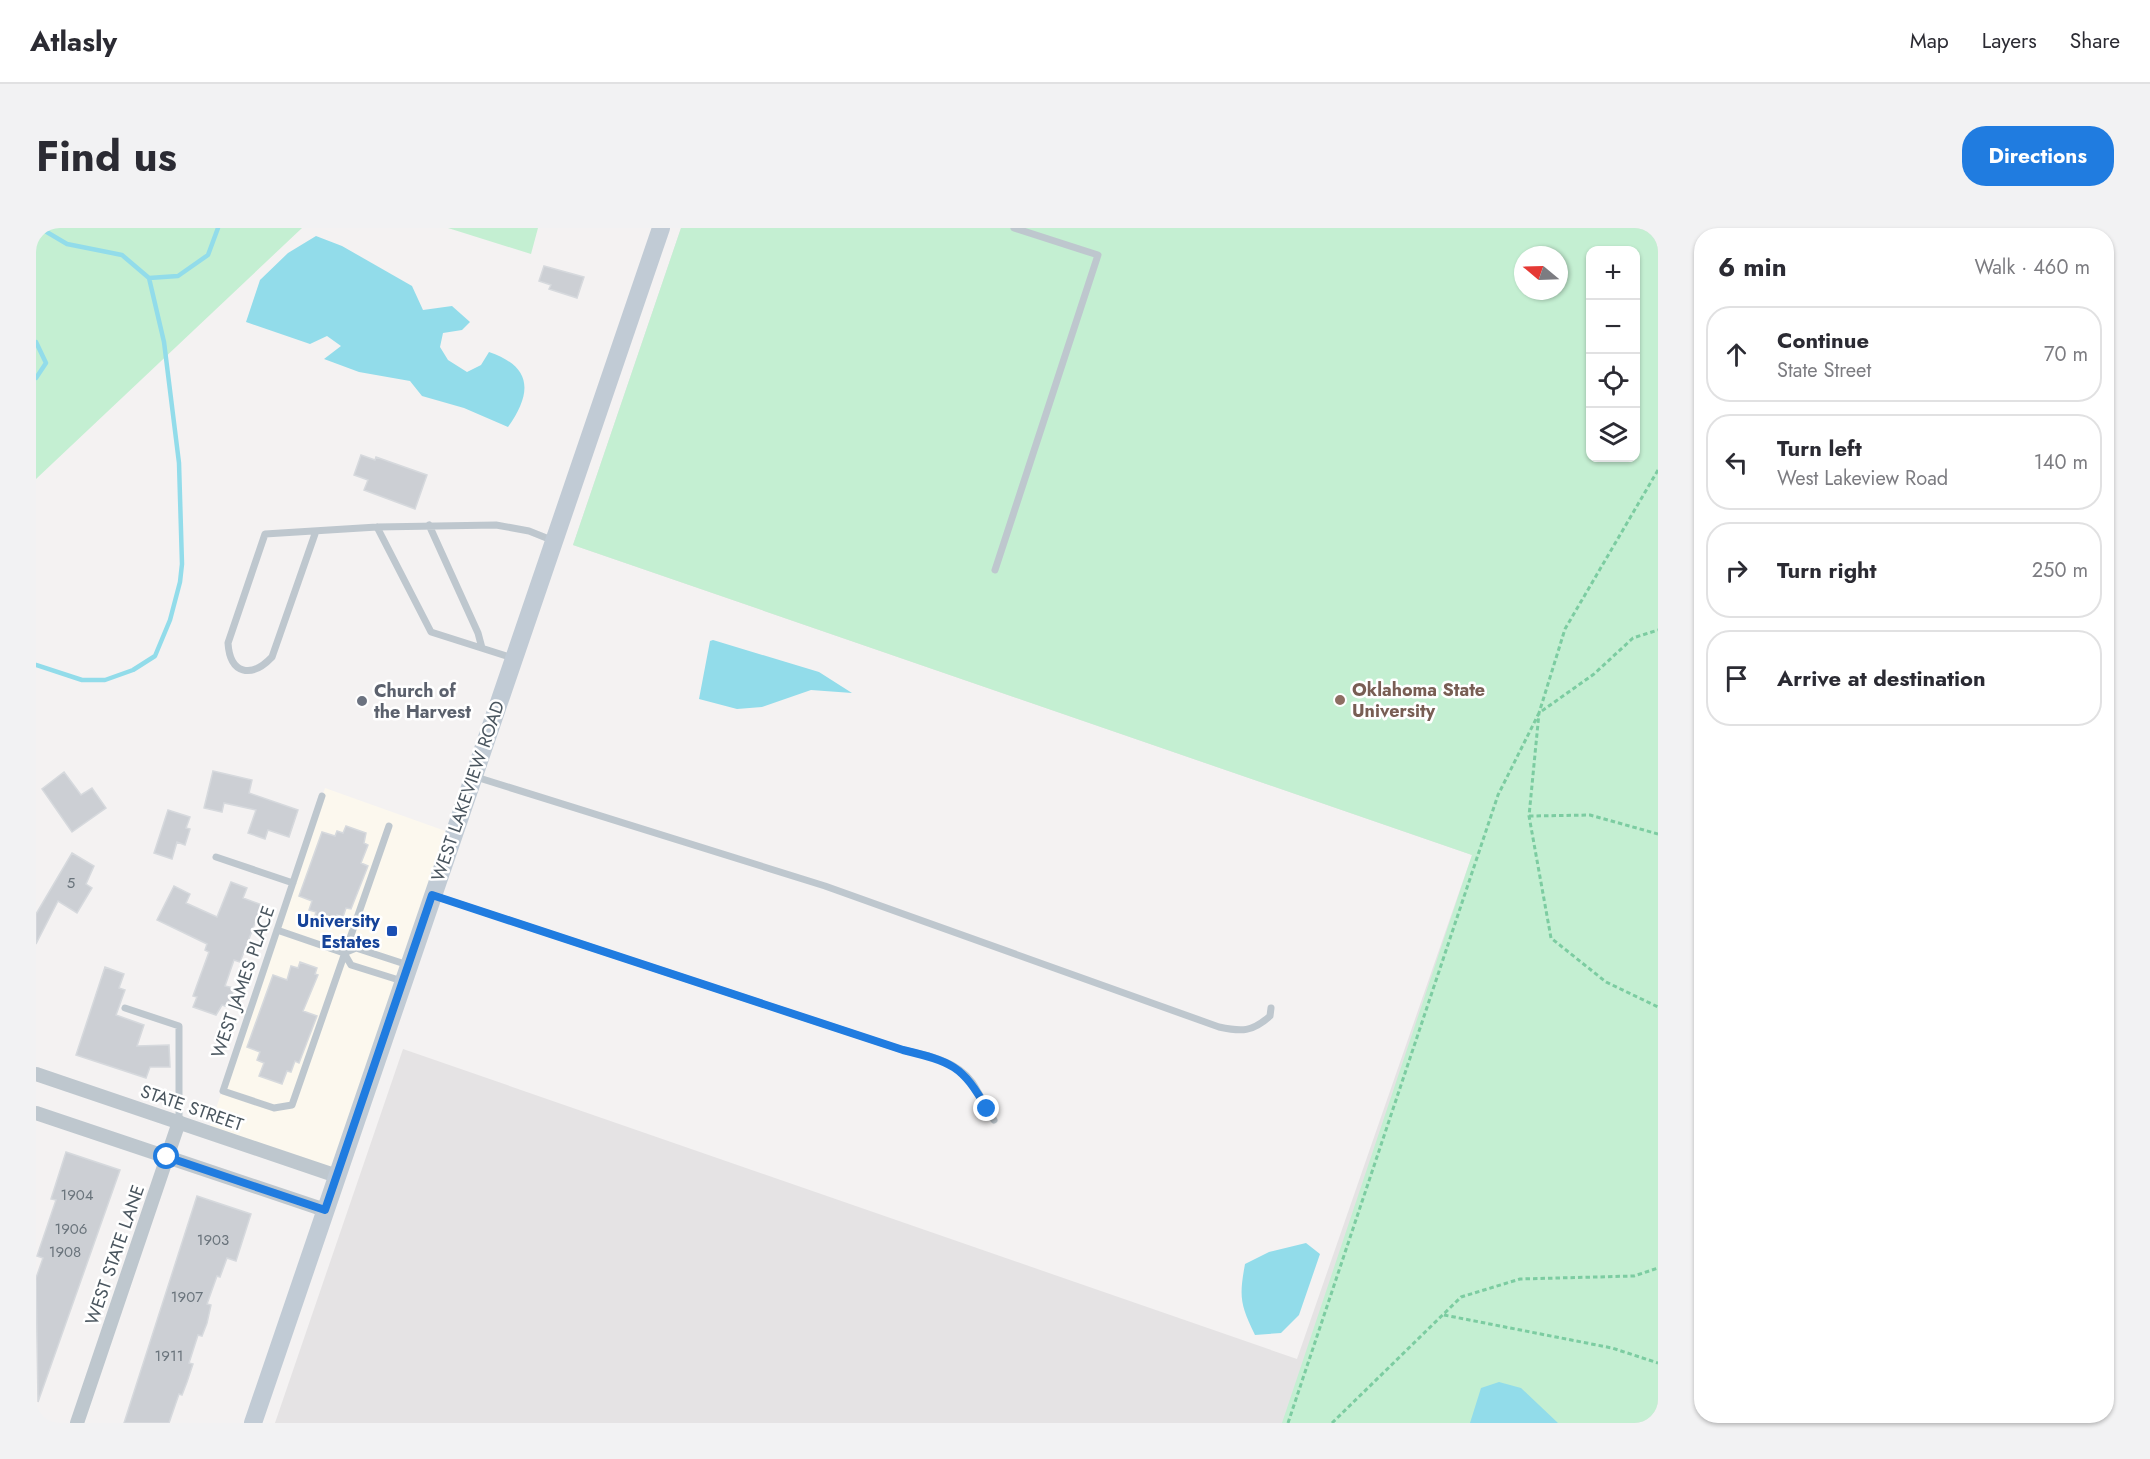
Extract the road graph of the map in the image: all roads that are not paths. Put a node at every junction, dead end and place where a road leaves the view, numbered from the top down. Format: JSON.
{"nodes":[{"id":1,"x":661,"y":228,"type":"edge"},
{"id":2,"x":1014,"y":228,"type":"edge"},
{"id":3,"x":429,"y":525,"type":"junction"},
{"id":4,"x":377,"y":527,"type":"junction"},
{"id":5,"x":316,"y":531,"type":"junction"},
{"id":6,"x":554,"y":541,"type":"junction"},
{"id":7,"x":995,"y":570,"type":"dead end"},
{"id":8,"x":482,"y":648,"type":"junction"},
{"id":9,"x":514,"y":658,"type":"junction"},
{"id":10,"x":473,"y":776,"type":"junction"},
{"id":11,"x":322,"y":796,"type":"dead end"},
{"id":12,"x":389,"y":826,"type":"dead end"},
{"id":13,"x":216,"y":857,"type":"dead end"},
{"id":14,"x":293,"y":883,"type":"junction"},
{"id":15,"x":432,"y":895,"type":"junction"},
{"id":16,"x":277,"y":930,"type":"junction"},
{"id":17,"x":344,"y":953,"type":"junction"},
{"id":18,"x":405,"y":973,"type":"junction"},
{"id":19,"x":125,"y":1008,"type":"dead end"},
{"id":20,"x":1271,"y":1008,"type":"dead end"},
{"id":21,"x":36,"y":1074,"type":"edge"},
{"id":22,"x":36,"y":1113,"type":"edge"},
{"id":23,"x":994,"y":1119,"type":"dead end"},
{"id":24,"x":179,"y":1122,"type":"junction"},
{"id":25,"x":167,"y":1157,"type":"junction"},
{"id":26,"x":337,"y":1176,"type":"junction"},
{"id":27,"x":325,"y":1210,"type":"junction"},
{"id":28,"x":77,"y":1423,"type":"edge"},
{"id":29,"x":253,"y":1423,"type":"edge"}],
"edges":[{"from":1,"to":6,"type":"main road","name":"WEST LAKEVIEW ROAD"},
{"from":2,"to":7,"type":"lane"},
{"from":3,"to":4,"type":"lane"},
{"from":3,"to":6,"type":"lane"},
{"from":3,"to":8,"type":"lane"},
{"from":4,"to":5,"type":"lane"},
{"from":4,"to":8,"type":"lane"},
{"from":5,"to":5,"type":"lane"},
{"from":6,"to":9,"type":"main road","name":"WEST LAKEVIEW ROAD"},
{"from":8,"to":9,"type":"lane"},
{"from":9,"to":10,"type":"main road","name":"WEST LAKEVIEW ROAD"},
{"from":10,"to":15,"type":"main road","name":"WEST LAKEVIEW ROAD"},
{"from":10,"to":20,"type":"lane"},
{"from":11,"to":14,"type":"lane","name":"WEST JAMES PLACE"},
{"from":12,"to":17,"type":"lane"},
{"from":13,"to":14,"type":"lane"},
{"from":14,"to":16,"type":"lane","name":"WEST JAMES PLACE"},
{"from":15,"to":18,"type":"main road","name":"WEST LAKEVIEW ROAD"},
{"from":15,"to":23,"type":"lane"},
{"from":16,"to":17,"type":"lane"},
{"from":16,"to":17,"type":"lane","name":"WEST JAMES PLACE"},
{"from":17,"to":18,"type":"lane"},
{"from":17,"to":18,"type":"lane"},
{"from":18,"to":26,"type":"main road","name":"WEST LAKEVIEW ROAD"},
{"from":19,"to":24,"type":"lane","name":"WEST STATE LANE"},
{"from":21,"to":24,"type":"street","name":"STATE STREET"},
{"from":22,"to":25,"type":"street"},
{"from":24,"to":25,"type":"street","name":"WEST STATE LANE"},
{"from":24,"to":26,"type":"street","name":"STATE STREET"},
{"from":25,"to":27,"type":"street"},
{"from":25,"to":28,"type":"street","name":"WEST STATE LANE"},
{"from":26,"to":27,"type":"main road","name":"WEST LAKEVIEW ROAD"},
{"from":27,"to":29,"type":"main road","name":"WEST LAKEVIEW ROAD"}]}
